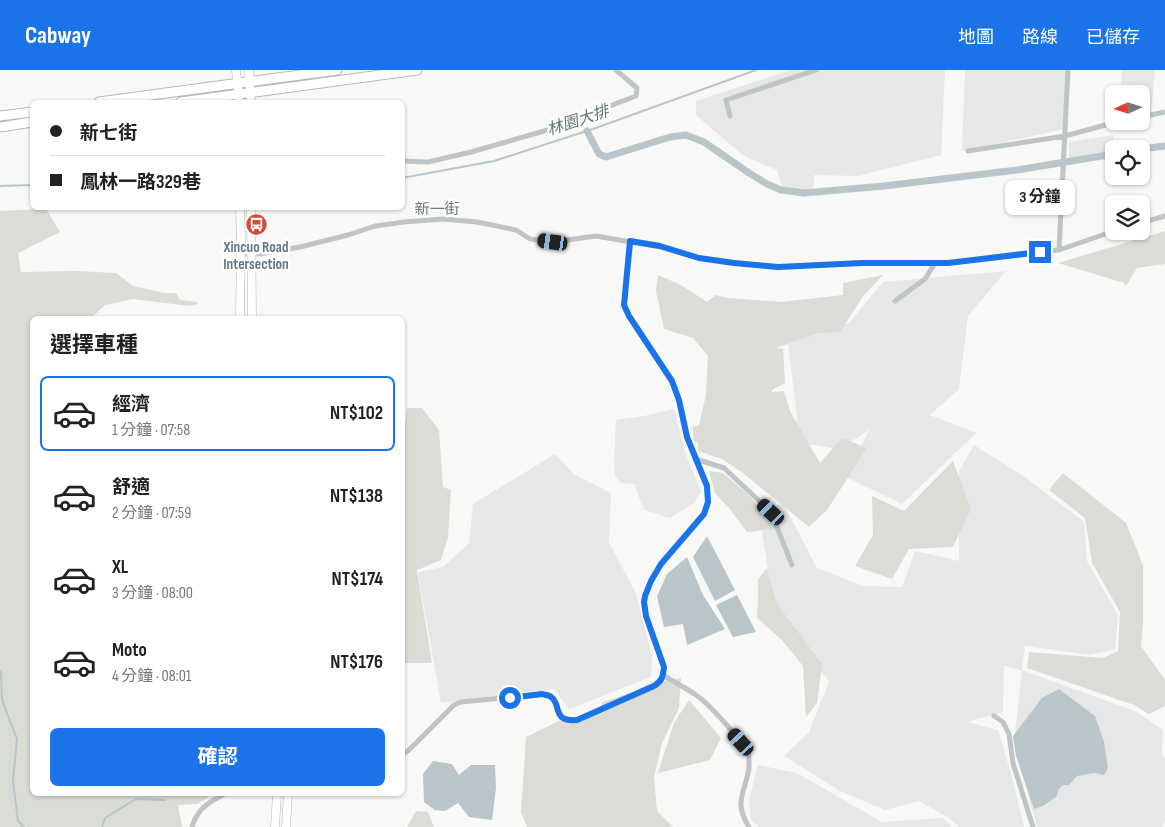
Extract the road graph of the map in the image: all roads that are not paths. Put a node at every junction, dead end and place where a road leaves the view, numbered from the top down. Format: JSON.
{"nodes":[{"id":1,"x":236,"y":70,"type":"edge"},
{"id":2,"x":249,"y":70,"type":"edge"},
{"id":3,"x":337,"y":70,"type":"edge"},
{"id":4,"x":417,"y":70,"type":"edge"},
{"id":5,"x":616,"y":70,"type":"edge"},
{"id":6,"x":816,"y":70,"type":"edge"},
{"id":7,"x":1068,"y":70,"type":"edge"},
{"id":8,"x":250,"y":82,"type":"junction"},
{"id":9,"x":237,"y":83,"type":"junction"},
{"id":10,"x":251,"y":98,"type":"edge"},
{"id":11,"x":239,"y":99,"type":"edge"},
{"id":12,"x":114,"y":100,"type":"edge"},
{"id":13,"x":220,"y":100,"type":"edge"},
{"id":14,"x":30,"y":112,"type":"edge"},
{"id":15,"x":1165,"y":112,"type":"edge"},
{"id":16,"x":1150,"y":115,"type":"edge"},
{"id":17,"x":0,"y":116,"type":"edge"},
{"id":18,"x":730,"y":116,"type":"dead end"},
{"id":19,"x":30,"y":122,"type":"edge"},
{"id":20,"x":1105,"y":125,"type":"edge"},
{"id":21,"x":0,"y":127,"type":"edge"},
{"id":22,"x":1064,"y":136,"type":"junction"},
{"id":23,"x":968,"y":151,"type":"dead end"},
{"id":24,"x":405,"y":161,"type":"edge"},
{"id":25,"x":240,"y":210,"type":"edge"},
{"id":26,"x":251,"y":210,"type":"edge"},
{"id":27,"x":1165,"y":216,"type":"edge"},
{"id":28,"x":1150,"y":220,"type":"edge"},
{"id":29,"x":1105,"y":234,"type":"edge"},
{"id":30,"x":630,"y":241,"type":"junction"},
{"id":31,"x":1059,"y":250,"type":"junction"},
{"id":32,"x":241,"y":254,"type":"junction"},
{"id":33,"x":252,"y":254,"type":"junction"},
{"id":34,"x":936,"y":263,"type":"junction"},
{"id":35,"x":895,"y":300,"type":"dead end"},
{"id":36,"x":240,"y":316,"type":"edge"},
{"id":37,"x":252,"y":316,"type":"edge"},
{"id":38,"x":696,"y":459,"type":"junction"},
{"id":39,"x":792,"y":565,"type":"dead end"},
{"id":40,"x":663,"y":675,"type":"junction"},
{"id":41,"x":994,"y":716,"type":"dead end"},
{"id":42,"x":405,"y":753,"type":"edge"},
{"id":43,"x":221,"y":796,"type":"edge"},
{"id":44,"x":277,"y":796,"type":"edge"},
{"id":45,"x":288,"y":796,"type":"edge"},
{"id":46,"x":192,"y":827,"type":"edge"},
{"id":47,"x":275,"y":827,"type":"edge"},
{"id":48,"x":286,"y":827,"type":"edge"},
{"id":49,"x":749,"y":827,"type":"edge"},
{"id":50,"x":1033,"y":827,"type":"edge"}],
"edges":[{"from":1,"to":9,"type":"street"},
{"from":2,"to":8,"type":"street"},
{"from":3,"to":8,"type":"main road"},
{"from":4,"to":10,"type":"main road"},
{"from":5,"to":24,"type":"street"},
{"from":6,"to":18,"type":"street"},
{"from":7,"to":22,"type":"street"},
{"from":8,"to":9,"type":"main road"},
{"from":8,"to":10,"type":"street"},
{"from":9,"to":11,"type":"street"},
{"from":9,"to":12,"type":"main road"},
{"from":10,"to":11,"type":"main road"},
{"from":11,"to":13,"type":"main road"},
{"from":14,"to":17,"type":"main road"},
{"from":15,"to":16,"type":"street"},
{"from":19,"to":21,"type":"main road"},
{"from":20,"to":22,"type":"street"},
{"from":22,"to":23,"type":"street"},
{"from":22,"to":31,"type":"street"},
{"from":25,"to":32,"type":"street"},
{"from":26,"to":33,"type":"street"},
{"from":27,"to":28,"type":"street"},
{"from":29,"to":31,"type":"street"},
{"from":30,"to":33,"type":"street","name":"新一街"},
{"from":30,"to":34,"type":"street","name":"新一街"},
{"from":30,"to":38,"type":"street"},
{"from":31,"to":34,"type":"street","name":"新一街"},
{"from":32,"to":33,"type":"street","name":"新一街"},
{"from":32,"to":36,"type":"street"},
{"from":33,"to":37,"type":"street"},
{"from":34,"to":35,"type":"street"},
{"from":38,"to":39,"type":"street"},
{"from":38,"to":40,"type":"street"},
{"from":40,"to":42,"type":"street"},
{"from":40,"to":49,"type":"street"},
{"from":41,"to":50,"type":"street"},
{"from":43,"to":46,"type":"street"},
{"from":44,"to":47,"type":"street"},
{"from":45,"to":48,"type":"street"}]}
